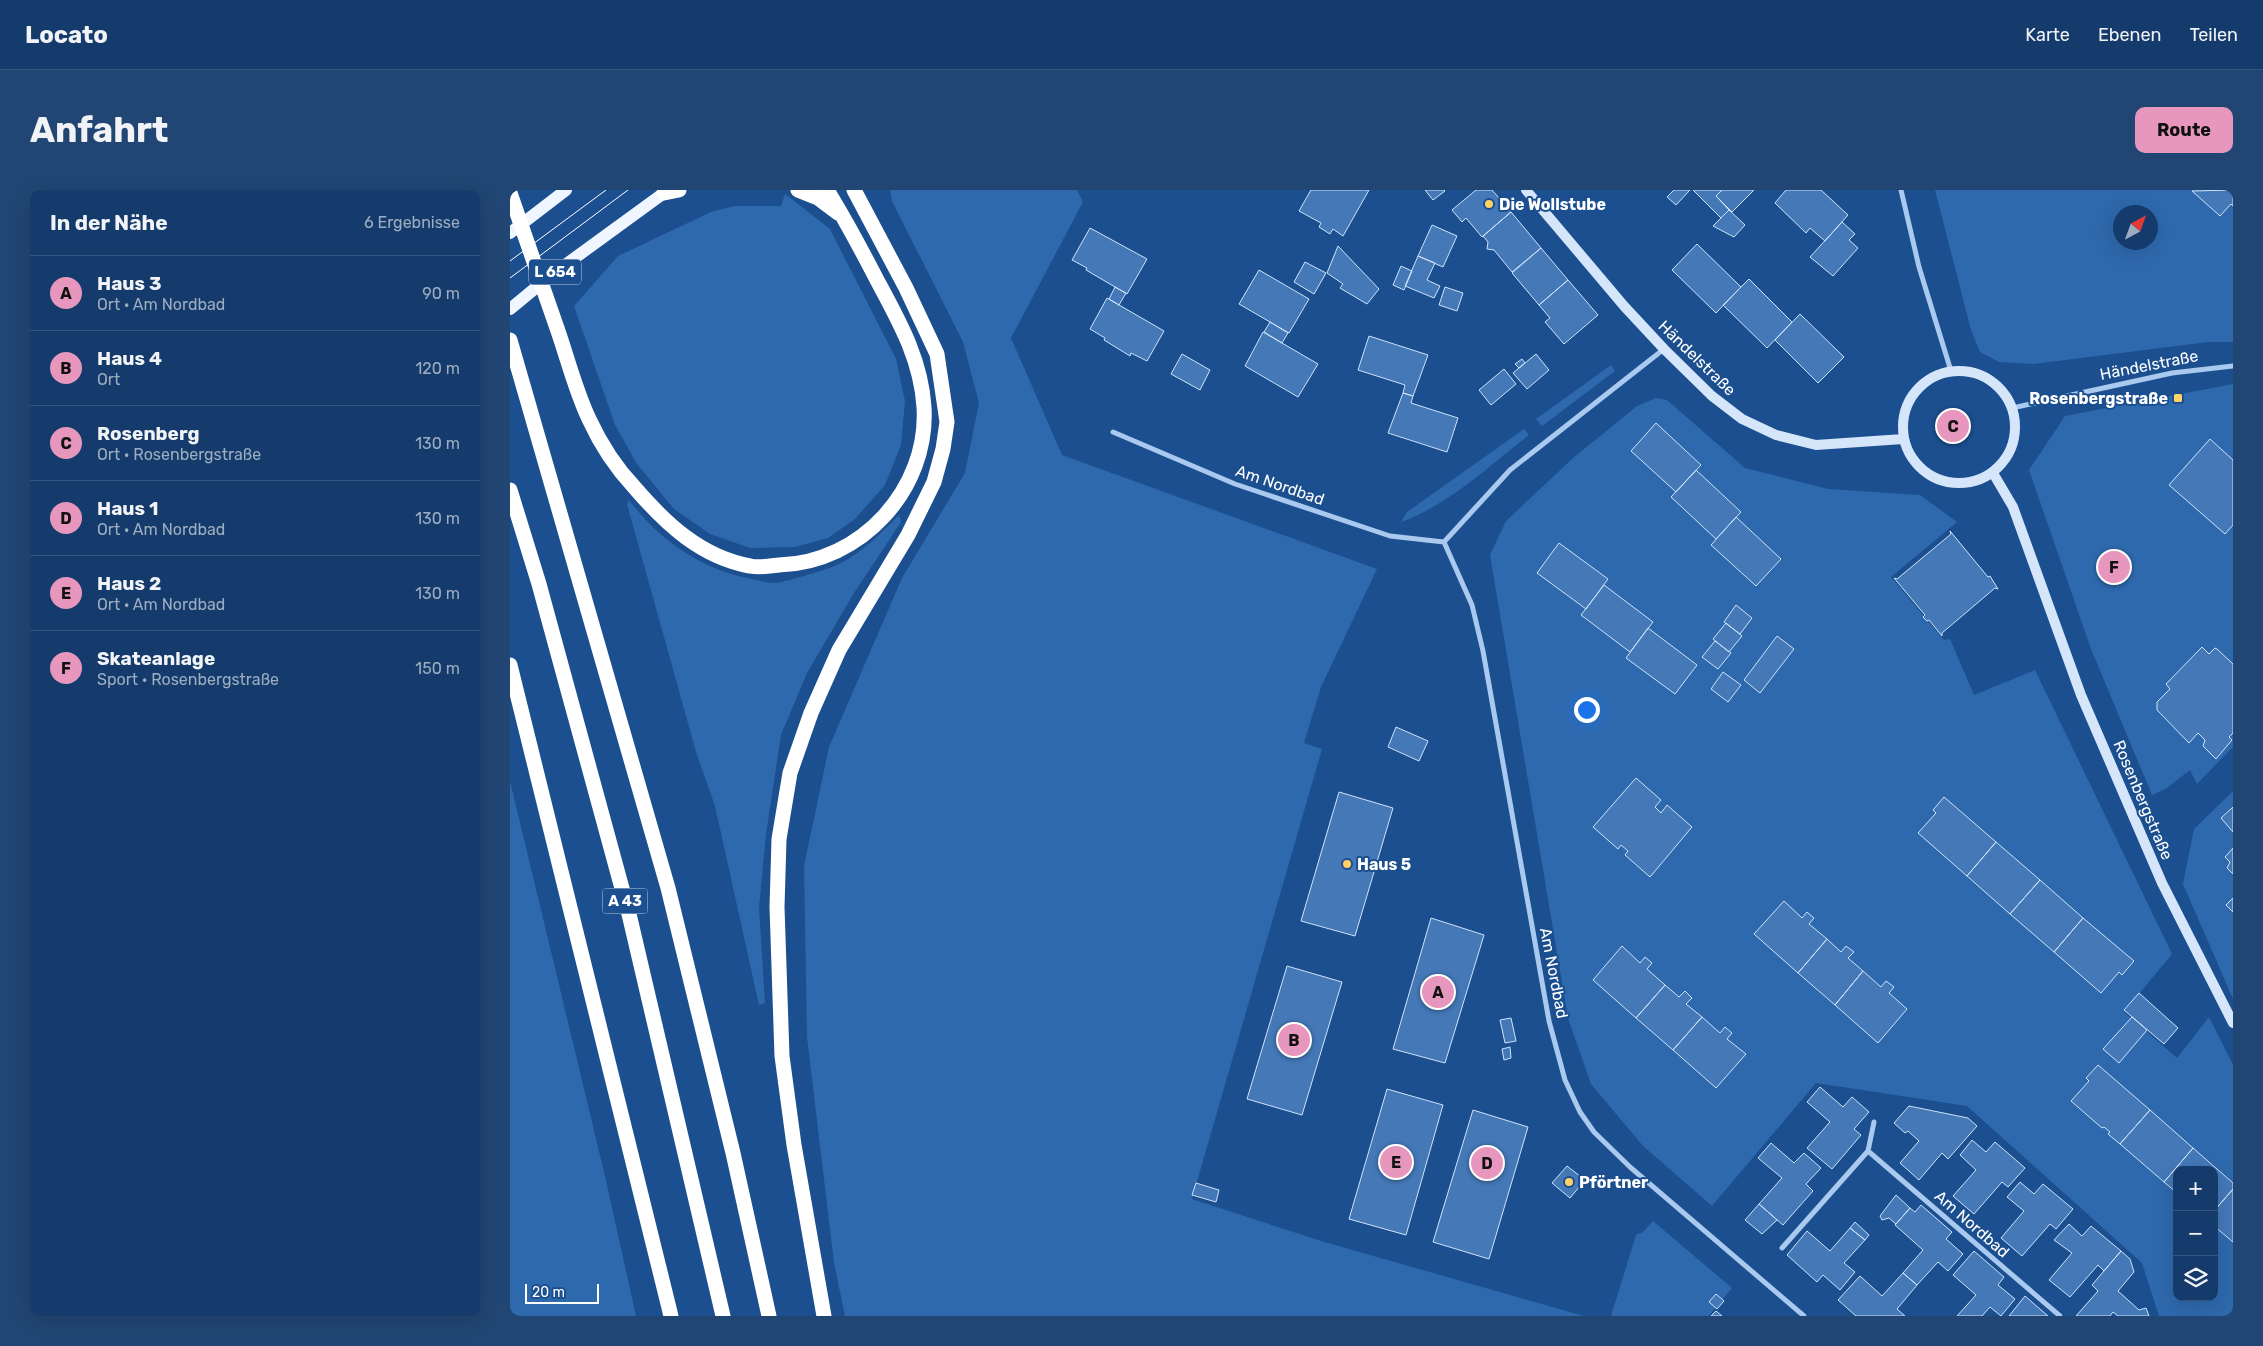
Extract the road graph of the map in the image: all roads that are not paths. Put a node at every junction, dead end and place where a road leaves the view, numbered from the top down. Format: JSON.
{"nodes":[{"id":1,"x":566,"y":190,"type":"edge"},
{"id":2,"x":679,"y":190,"type":"edge"},
{"id":3,"x":798,"y":190,"type":"edge"},
{"id":4,"x":827,"y":190,"type":"edge"},
{"id":5,"x":854,"y":190,"type":"edge"},
{"id":6,"x":865,"y":190,"type":"edge"},
{"id":7,"x":1526,"y":190,"type":"edge"},
{"id":8,"x":1901,"y":190,"type":"edge"},
{"id":9,"x":666,"y":192,"type":"edge"},
{"id":10,"x":510,"y":193,"type":"edge"},
{"id":11,"x":845,"y":218,"type":"junction"},
{"id":12,"x":510,"y":233,"type":"edge"},
{"id":13,"x":906,"y":288,"type":"junction"},
{"id":14,"x":510,"y":309,"type":"edge"},
{"id":15,"x":510,"y":340,"type":"edge"},
{"id":16,"x":1664,"y":349,"type":"junction"},
{"id":17,"x":2233,"y":366,"type":"edge"},
{"id":18,"x":1951,"y":371,"type":"junction"},
{"id":19,"x":2012,"y":408,"type":"junction"},
{"id":20,"x":1113,"y":432,"type":"dead end"},
{"id":21,"x":1903,"y":439,"type":"junction"},
{"id":22,"x":1993,"y":473,"type":"junction"},
{"id":23,"x":510,"y":490,"type":"edge"},
{"id":24,"x":1444,"y":542,"type":"junction"},
{"id":25,"x":510,"y":665,"type":"edge"},
{"id":26,"x":2233,"y":1023,"type":"edge"},
{"id":27,"x":1874,"y":1122,"type":"dead end"},
{"id":28,"x":1868,"y":1150,"type":"junction"},
{"id":29,"x":1782,"y":1248,"type":"dead end"},
{"id":30,"x":671,"y":1316,"type":"edge"},
{"id":31,"x":723,"y":1316,"type":"edge"},
{"id":32,"x":769,"y":1316,"type":"edge"},
{"id":33,"x":824,"y":1316,"type":"edge"},
{"id":34,"x":1804,"y":1316,"type":"edge"},
{"id":35,"x":2060,"y":1316,"type":"edge"}],
"edges":[{"from":1,"to":12,"type":"main road"},
{"from":2,"to":9,"type":"highway"},
{"from":3,"to":11,"type":"highway"},
{"from":4,"to":11,"type":"highway"},
{"from":5,"to":13,"type":"highway"},
{"from":6,"to":13,"type":"highway"},
{"from":7,"to":16,"type":"street","name":"Händelstraße"},
{"from":8,"to":18,"type":"street"},
{"from":9,"to":14,"type":"main road","number":"L 654"},
{"from":10,"to":11,"type":"highway"},
{"from":13,"to":33,"type":"highway"},
{"from":15,"to":32,"type":"highway","number":"A 43"},
{"from":16,"to":21,"type":"street","name":"Händelstraße"},
{"from":16,"to":24,"type":"street"},
{"from":17,"to":19,"type":"street","name":"Händelstraße"},
{"from":18,"to":19,"type":"street"},
{"from":18,"to":21,"type":"street"},
{"from":19,"to":22,"type":"street"},
{"from":20,"to":24,"type":"street","name":"Am Nordbad"},
{"from":21,"to":22,"type":"street"},
{"from":22,"to":26,"type":"street","name":"Rosenbergstraße"},
{"from":23,"to":31,"type":"highway","number":"A 43"},
{"from":24,"to":34,"type":"street","name":"Am Nordbad"},
{"from":25,"to":30,"type":"highway"},
{"from":27,"to":28,"type":"street"},
{"from":28,"to":29,"type":"street"},
{"from":28,"to":35,"type":"street","name":"Am Nordbad"}]}
